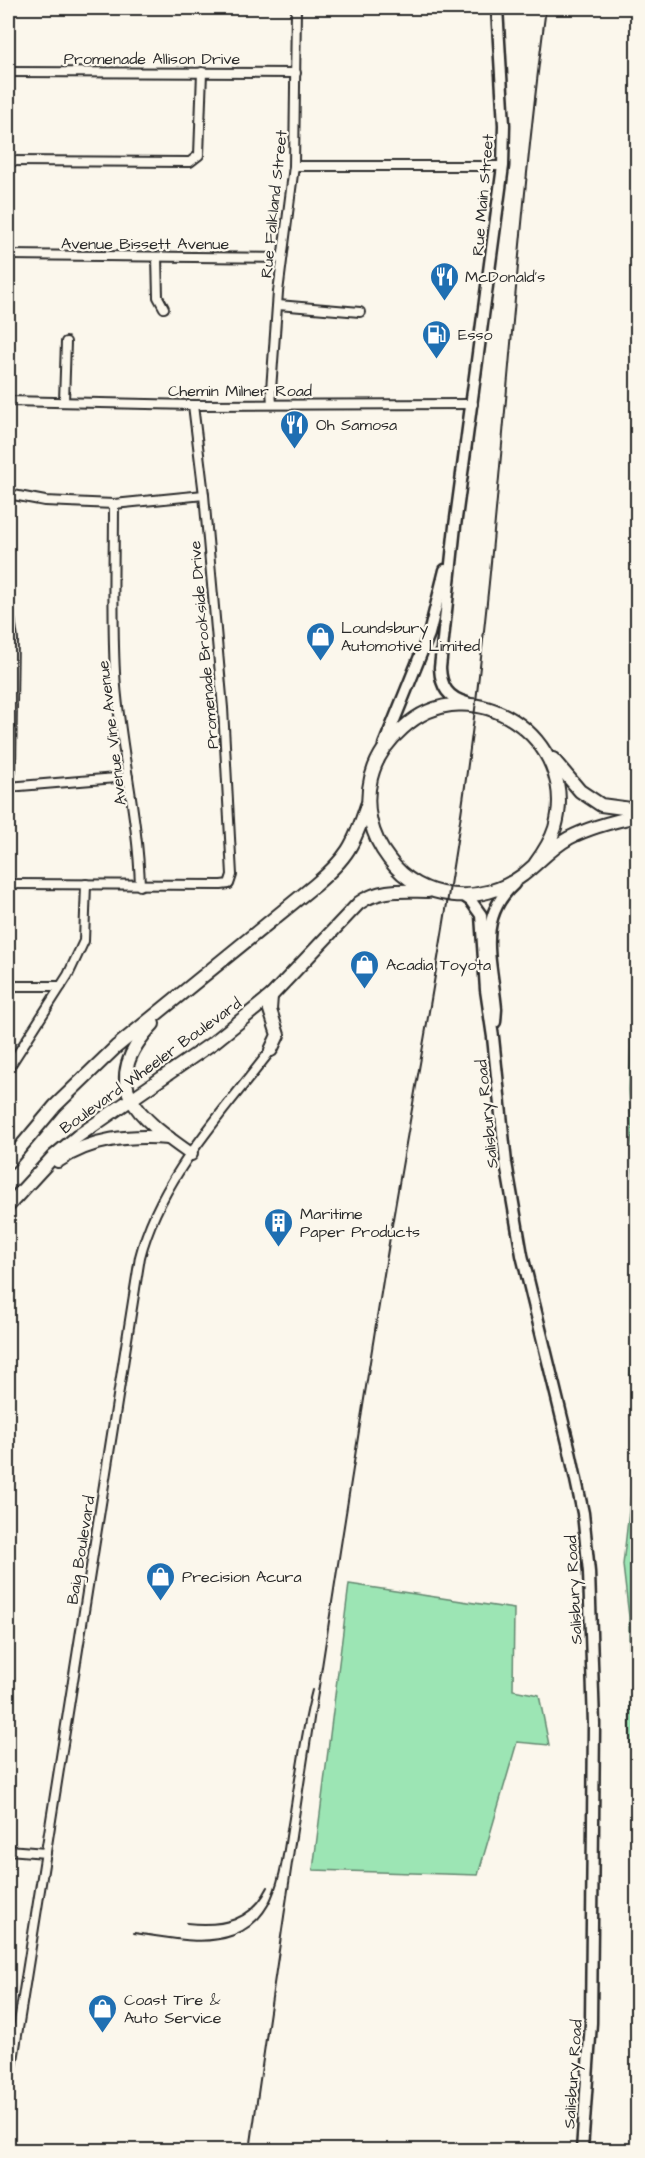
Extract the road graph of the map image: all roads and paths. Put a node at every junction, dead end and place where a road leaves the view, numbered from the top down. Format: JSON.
{"nodes":[{"id":1,"x":296,"y":8,"type":"edge"},
{"id":2,"x":497,"y":8,"type":"edge"},
{"id":3,"x":8,"y":72,"type":"edge"},
{"id":4,"x":202,"y":72,"type":"junction"},
{"id":5,"x":296,"y":73,"type":"junction"},
{"id":6,"x":8,"y":161,"type":"edge"},
{"id":7,"x":294,"y":166,"type":"junction"},
{"id":8,"x":503,"y":166,"type":"junction"},
{"id":9,"x":8,"y":255,"type":"edge"},
{"id":10,"x":157,"y":256,"type":"junction"},
{"id":11,"x":282,"y":258,"type":"junction"},
{"id":12,"x":278,"y":305,"type":"junction"},
{"id":13,"x":164,"y":308,"type":"dead end"},
{"id":14,"x":360,"y":312,"type":"dead end"},
{"id":15,"x":66,"y":342,"type":"dead end"},
{"id":16,"x":8,"y":401,"type":"edge"},
{"id":17,"x":64,"y":401,"type":"junction"},
{"id":18,"x":272,"y":404,"type":"junction"},
{"id":19,"x":473,"y":404,"type":"junction"},
{"id":20,"x":193,"y":405,"type":"junction"},
{"id":21,"x":8,"y":494,"type":"edge"},
{"id":22,"x":204,"y":495,"type":"junction"},
{"id":23,"x":114,"y":504,"type":"junction"},
{"id":24,"x":455,"y":526,"type":"junction"},
{"id":25,"x":8,"y":604,"type":"edge"},
{"id":26,"x":476,"y":706,"type":"junction"},
{"id":27,"x":544,"y":750,"type":"junction"},
{"id":28,"x":381,"y":752,"type":"junction"},
{"id":29,"x":128,"y":777,"type":"junction"},
{"id":30,"x":8,"y":787,"type":"edge"},
{"id":31,"x":368,"y":801,"type":"junction"},
{"id":32,"x":638,"y":810,"type":"edge"},
{"id":33,"x":638,"y":816,"type":"edge"},
{"id":34,"x":535,"y":864,"type":"junction"},
{"id":35,"x":523,"y":875,"type":"junction"},
{"id":36,"x":8,"y":884,"type":"edge"},
{"id":37,"x":86,"y":884,"type":"junction"},
{"id":38,"x":140,"y":886,"type":"junction"},
{"id":39,"x":432,"y":891,"type":"junction"},
{"id":40,"x":464,"y":896,"type":"junction"},
{"id":41,"x":8,"y":986,"type":"edge"},
{"id":42,"x":61,"y":986,"type":"junction"},
{"id":43,"x":180,"y":994,"type":"junction"},
{"id":44,"x":271,"y":996,"type":"junction"},
{"id":45,"x":493,"y":1037,"type":"junction"},
{"id":46,"x":271,"y":1050,"type":"joint"},
{"id":47,"x":8,"y":1070,"type":"edge"},
{"id":48,"x":130,"y":1099,"type":"junction"},
{"id":49,"x":169,"y":1138,"type":"junction"},
{"id":50,"x":191,"y":1154,"type":"junction"},
{"id":51,"x":8,"y":1162,"type":"edge"},
{"id":52,"x":28,"y":1184,"type":"junction"},
{"id":53,"x":8,"y":1206,"type":"edge"},
{"id":54,"x":8,"y":1850,"type":"edge"},
{"id":55,"x":46,"y":1853,"type":"junction"},
{"id":56,"x":8,"y":2092,"type":"edge"},
{"id":57,"x":582,"y":2151,"type":"edge"}],
"edges":[{"from":1,"to":5,"type":"street","name":"Rue Falkland Street"},
{"from":2,"to":8,"type":"main road","name":"Rue Main Street"},
{"from":3,"to":4,"type":"street","name":"Promenade Allison Drive"},
{"from":4,"to":5,"type":"street","name":"Promenade Allison Drive"},
{"from":4,"to":6,"type":"street"},
{"from":5,"to":7,"type":"street","name":"Rue Falkland Street"},
{"from":7,"to":8,"type":"street"},
{"from":7,"to":11,"type":"street","name":"Rue Falkland Street"},
{"from":8,"to":19,"type":"main road","name":"Rue Main Street"},
{"from":9,"to":10,"type":"street","name":"Avenue Bissett Avenue"},
{"from":10,"to":11,"type":"street","name":"Avenue Bissett Avenue"},
{"from":10,"to":13,"type":"street"},
{"from":11,"to":12,"type":"street","name":"Rue Falkland Street"},
{"from":12,"to":14,"type":"street"},
{"from":12,"to":18,"type":"street","name":"Rue Falkland Street"},
{"from":15,"to":17,"type":"street"},
{"from":16,"to":17,"type":"street","name":"Chemin Milner Road"},
{"from":17,"to":20,"type":"street","name":"Chemin Milner Road"},
{"from":18,"to":19,"type":"street","name":"Chemin Milner Road"},
{"from":18,"to":20,"type":"street","name":"Chemin Milner Road"},
{"from":19,"to":24,"type":"main road","name":"Rue Main Street"},
{"from":20,"to":22,"type":"street","name":"Promenade Brookside Drive"},
{"from":21,"to":23,"type":"street"},
{"from":22,"to":23,"type":"street"},
{"from":22,"to":38,"type":"street","name":"Promenade Brookside Drive"},
{"from":23,"to":29,"type":"street","name":"Avenue Vine Avenue"},
{"from":24,"to":26,"type":"main road","name":"Rue Main Street"},
{"from":24,"to":28,"type":"main road","name":"Rue Main Street"},
{"from":25,"to":30,"type":"street"},
{"from":26,"to":27,"type":"highway"},
{"from":26,"to":28,"type":"highway"},
{"from":27,"to":32,"type":"highway"},
{"from":27,"to":34,"type":"highway"},
{"from":28,"to":31,"type":"highway"},
{"from":29,"to":30,"type":"street"},
{"from":29,"to":38,"type":"street","name":"Avenue Vine Avenue"},
{"from":31,"to":39,"type":"highway"},
{"from":31,"to":43,"type":"highway","name":"Boulevard Wheeler Boulevard"},
{"from":33,"to":34,"type":"highway"},
{"from":34,"to":35,"type":"highway"},
{"from":35,"to":40,"type":"highway"},
{"from":35,"to":45,"type":"main road","name":"Salisbury Road"},
{"from":36,"to":37,"type":"street"},
{"from":37,"to":38,"type":"street"},
{"from":37,"to":42,"type":"street"},
{"from":39,"to":40,"type":"highway"},
{"from":39,"to":44,"type":"highway","name":"Boulevard Wheeler Boulevard"},
{"from":40,"to":45,"type":"main road","name":"Salisbury Road"},
{"from":41,"to":42,"type":"street"},
{"from":42,"to":47,"type":"street"},
{"from":43,"to":48,"type":"highway"},
{"from":43,"to":51,"type":"highway","name":"Boulevard Wheeler Boulevard"},
{"from":44,"to":46,"type":"highway"},
{"from":44,"to":48,"type":"highway","name":"Boulevard Wheeler Boulevard"},
{"from":45,"to":57,"type":"main road","name":"Salisbury Road"},
{"from":46,"to":50,"type":"street","name":"Baig Boulevard"},
{"from":48,"to":49,"type":"highway"},
{"from":48,"to":52,"type":"highway","name":"Boulevard Wheeler Boulevard"},
{"from":49,"to":50,"type":"highway"},
{"from":49,"to":52,"type":"highway"},
{"from":50,"to":55,"type":"street","name":"Baig Boulevard"},
{"from":52,"to":53,"type":"highway","name":"Boulevard Wheeler Boulevard"},
{"from":54,"to":55,"type":"street"},
{"from":55,"to":56,"type":"street","name":"Baig Boulevard"}]}
